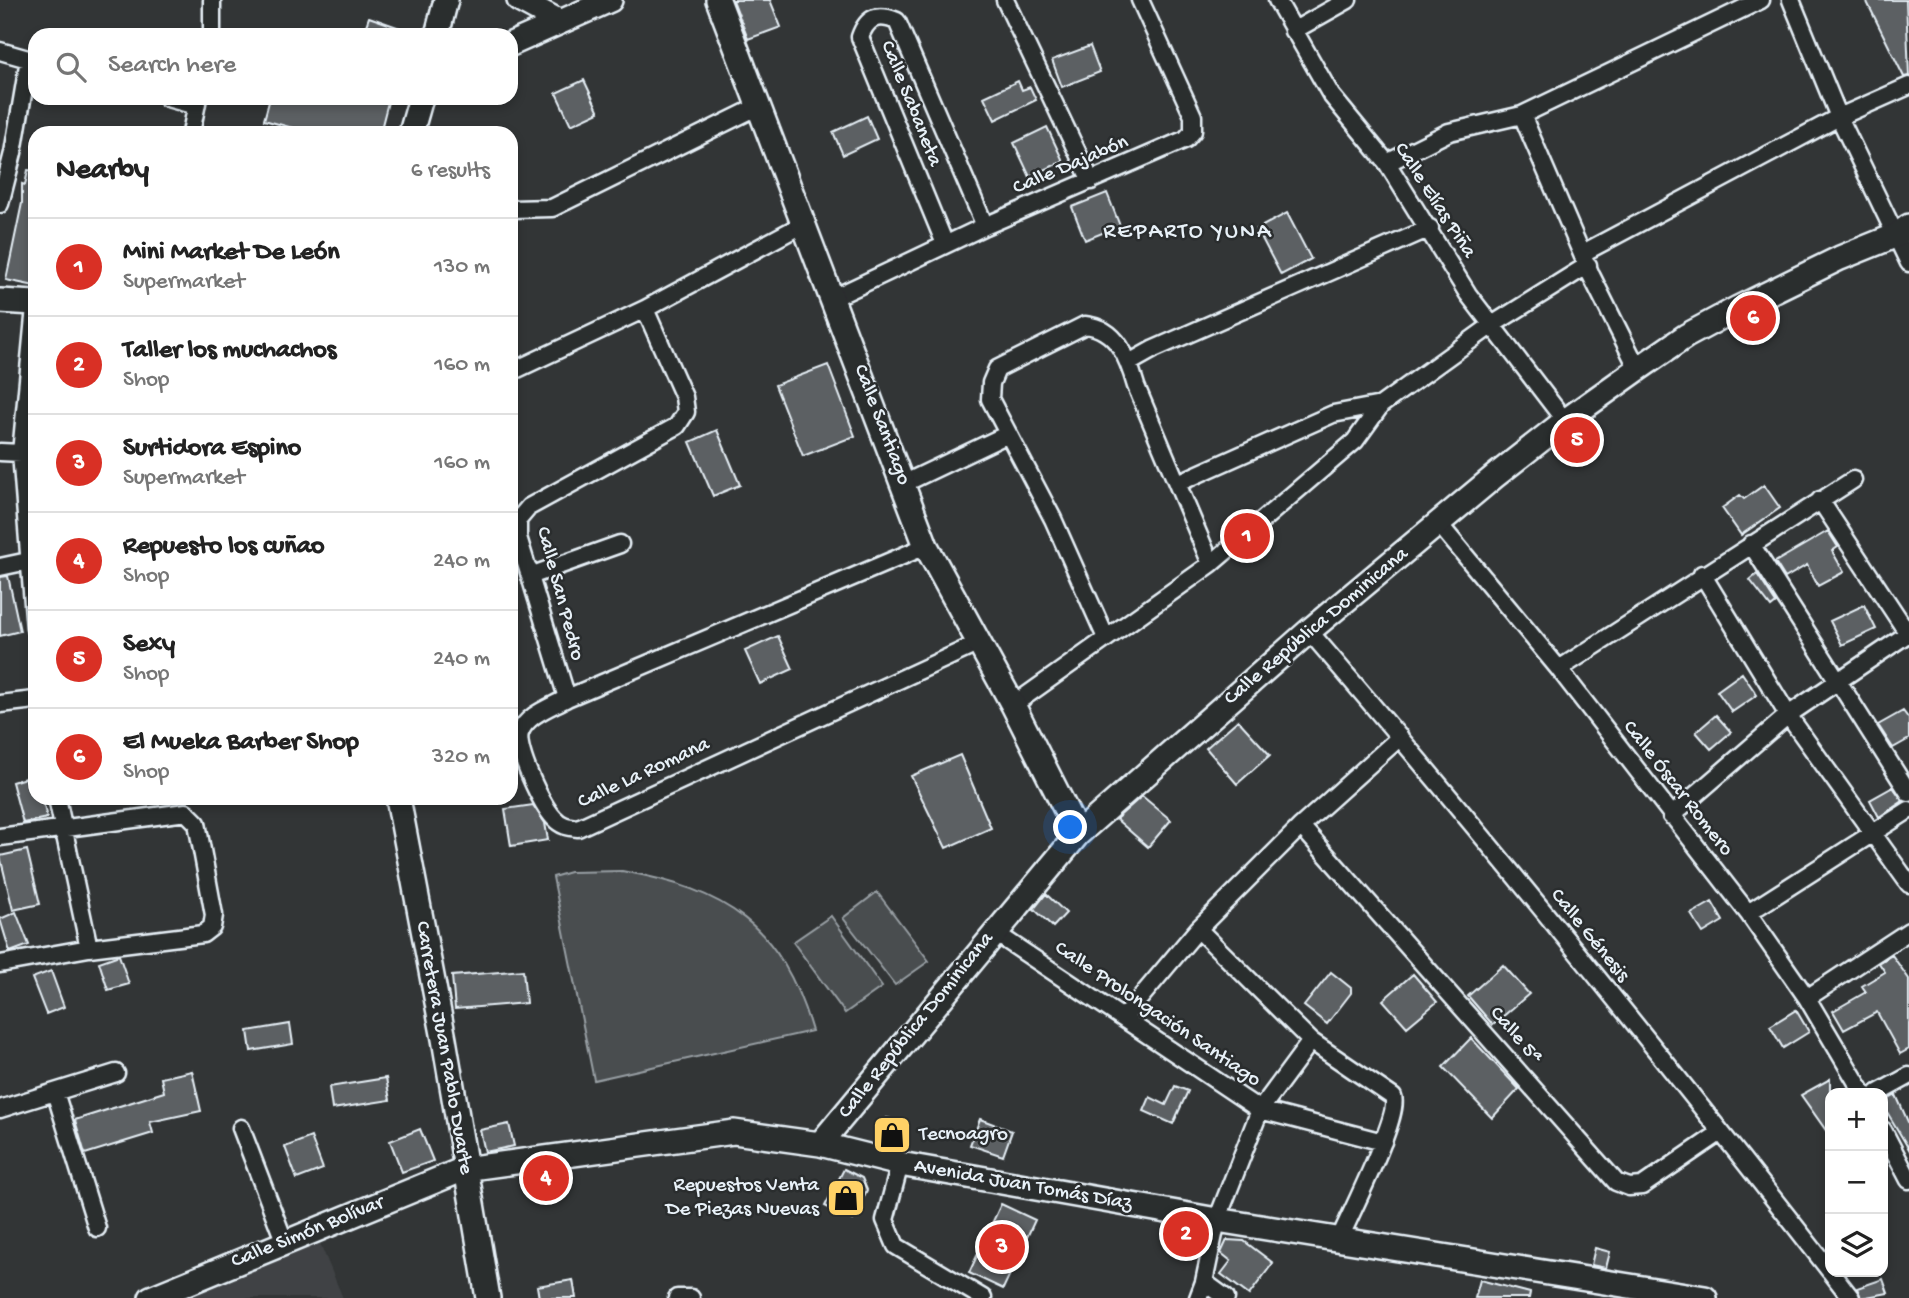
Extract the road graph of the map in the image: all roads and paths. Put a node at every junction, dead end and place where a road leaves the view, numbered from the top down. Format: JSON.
{"nodes":[{"id":1,"x":212,"y":0,"type":"edge"},
{"id":2,"x":446,"y":0,"type":"edge"},
{"id":3,"x":519,"y":0,"type":"edge"},
{"id":4,"x":610,"y":0,"type":"edge"},
{"id":5,"x":718,"y":0,"type":"edge"},
{"id":6,"x":1005,"y":0,"type":"edge"},
{"id":7,"x":1140,"y":0,"type":"edge"},
{"id":8,"x":1277,"y":0,"type":"edge"},
{"id":9,"x":1348,"y":0,"type":"edge"},
{"id":10,"x":1761,"y":0,"type":"edge"},
{"id":11,"x":1791,"y":0,"type":"edge"},
{"id":12,"x":560,"y":22,"type":"junction"},
{"id":13,"x":212,"y":28,"type":"edge"},
{"id":14,"x":439,"y":28,"type":"edge"},
{"id":15,"x":1293,"y":31,"type":"junction"},
{"id":16,"x":518,"y":41,"type":"edge"},
{"id":17,"x":0,"y":51,"type":"edge"},
{"id":18,"x":28,"y":59,"type":"edge"},
{"id":19,"x":28,"y":76,"type":"edge"},
{"id":20,"x":1909,"y":86,"type":"edge"},
{"id":21,"x":196,"y":105,"type":"edge"},
{"id":22,"x":419,"y":105,"type":"edge"},
{"id":23,"x":759,"y":106,"type":"junction"},
{"id":24,"x":1522,"y":115,"type":"junction"},
{"id":25,"x":1839,"y":117,"type":"junction"},
{"id":26,"x":192,"y":126,"type":"edge"},
{"id":27,"x":413,"y":126,"type":"edge"},
{"id":28,"x":1387,"y":163,"type":"junction"},
{"id":29,"x":4,"y":172,"type":"edge"},
{"id":30,"x":1091,"y":181,"type":"junction"},
{"id":31,"x":0,"y":204,"type":"edge"},
{"id":32,"x":518,"y":209,"type":"edge"},
{"id":33,"x":805,"y":223,"type":"junction"},
{"id":34,"x":985,"y":226,"type":"junction"},
{"id":35,"x":1430,"y":228,"type":"junction"},
{"id":36,"x":1903,"y":231,"type":"edge"},
{"id":37,"x":945,"y":244,"type":"junction"},
{"id":38,"x":1586,"y":259,"type":"junction"},
{"id":39,"x":1909,"y":263,"type":"edge"},
{"id":40,"x":833,"y":298,"type":"junction"},
{"id":41,"x":0,"y":301,"type":"edge"},
{"id":42,"x":28,"y":304,"type":"edge"},
{"id":43,"x":645,"y":309,"type":"junction"},
{"id":44,"x":1492,"y":325,"type":"junction"},
{"id":45,"x":1129,"y":363,"type":"junction"},
{"id":46,"x":518,"y":369,"type":"edge"},
{"id":47,"x":1638,"y":369,"type":"junction"},
{"id":48,"x":28,"y":379,"type":"edge"},
{"id":49,"x":1381,"y":405,"type":"junction"},
{"id":50,"x":1565,"y":421,"type":"junction"},
{"id":51,"x":1008,"y":434,"type":"junction"},
{"id":52,"x":0,"y":452,"type":"edge"},
{"id":53,"x":21,"y":453,"type":"junction"},
{"id":54,"x":1853,"y":480,"type":"dead end"},
{"id":55,"x":903,"y":484,"type":"junction"},
{"id":56,"x":1178,"y":484,"type":"junction"},
{"id":57,"x":1820,"y":500,"type":"junction"},
{"id":58,"x":1439,"y":524,"type":"junction"},
{"id":59,"x":620,"y":544,"type":"dead end"},
{"id":60,"x":1751,"y":544,"type":"junction"},
{"id":61,"x":926,"y":547,"type":"junction"},
{"id":62,"x":28,"y":561,"type":"joint"},
{"id":63,"x":1211,"y":564,"type":"junction"},
{"id":64,"x":0,"y":567,"type":"edge"},
{"id":65,"x":1702,"y":575,"type":"junction"},
{"id":66,"x":530,"y":576,"type":"junction"},
{"id":67,"x":1310,"y":631,"type":"junction"},
{"id":68,"x":1909,"y":634,"type":"edge"},
{"id":69,"x":1106,"y":638,"type":"junction"},
{"id":70,"x":979,"y":643,"type":"junction"},
{"id":71,"x":1559,"y":669,"type":"junction"},
{"id":72,"x":1837,"y":682,"type":"junction"},
{"id":73,"x":567,"y":698,"type":"junction"},
{"id":74,"x":28,"y":701,"type":"edge"},
{"id":75,"x":0,"y":704,"type":"edge"},
{"id":76,"x":1013,"y":705,"type":"junction"},
{"id":77,"x":1788,"y":715,"type":"junction"},
{"id":78,"x":1400,"y":737,"type":"junction"},
{"id":79,"x":1909,"y":793,"type":"edge"},
{"id":80,"x":58,"y":805,"type":"edge"},
{"id":81,"x":399,"y":805,"type":"edge"},
{"id":82,"x":1909,"y":810,"type":"edge"},
{"id":83,"x":1671,"y":816,"type":"junction"},
{"id":84,"x":1301,"y":826,"type":"junction"},
{"id":85,"x":62,"y":829,"type":"junction"},
{"id":86,"x":1874,"y":832,"type":"junction"},
{"id":87,"x":1078,"y":834,"type":"junction"},
{"id":88,"x":0,"y":837,"type":"edge"},
{"id":89,"x":1909,"y":884,"type":"edge"},
{"id":90,"x":1748,"y":913,"type":"junction"},
{"id":91,"x":1198,"y":929,"type":"junction"},
{"id":92,"x":1909,"y":931,"type":"edge"},
{"id":93,"x":994,"y":932,"type":"junction"},
{"id":94,"x":89,"y":948,"type":"junction"},
{"id":95,"x":0,"y":964,"type":"edge"},
{"id":96,"x":1807,"y":998,"type":"junction"},
{"id":97,"x":1124,"y":1017,"type":"junction"},
{"id":98,"x":1311,"y":1041,"type":"junction"},
{"id":99,"x":116,"y":1073,"type":"dead end"},
{"id":100,"x":1909,"y":1076,"type":"edge"},
{"id":101,"x":1860,"y":1088,"type":"edge"},
{"id":102,"x":1887,"y":1088,"type":"edge"},
{"id":103,"x":55,"y":1092,"type":"junction"},
{"id":104,"x":0,"y":1109,"type":"edge"},
{"id":105,"x":1260,"y":1110,"type":"junction"},
{"id":106,"x":241,"y":1128,"type":"dead end"},
{"id":107,"x":1721,"y":1132,"type":"junction"},
{"id":108,"x":1888,"y":1140,"type":"edge"},
{"id":109,"x":1382,"y":1142,"type":"junction"},
{"id":110,"x":820,"y":1144,"type":"junction"},
{"id":111,"x":901,"y":1164,"type":"junction"},
{"id":112,"x":464,"y":1169,"type":"junction"},
{"id":113,"x":1909,"y":1180,"type":"edge"},
{"id":114,"x":1217,"y":1220,"type":"junction"},
{"id":115,"x":97,"y":1228,"type":"dead end"},
{"id":116,"x":1339,"y":1240,"type":"junction"},
{"id":117,"x":285,"y":1243,"type":"junction"},
{"id":118,"x":1825,"y":1266,"type":"edge"},
{"id":119,"x":1834,"y":1277,"type":"edge"},
{"id":120,"x":1204,"y":1282,"type":"junction"},
{"id":121,"x":1678,"y":1295,"type":"edge"},
{"id":122,"x":151,"y":1298,"type":"edge"},
{"id":123,"x":488,"y":1298,"type":"edge"},
{"id":124,"x":983,"y":1298,"type":"edge"},
{"id":125,"x":1198,"y":1298,"type":"edge"},
{"id":126,"x":1226,"y":1298,"type":"edge"},
{"id":127,"x":1705,"y":1298,"type":"edge"},
{"id":128,"x":1851,"y":1298,"type":"edge"}],
"edges":[{"from":1,"to":13,"type":"street"},
{"from":2,"to":14,"type":"street"},
{"from":3,"to":12,"type":"street"},
{"from":4,"to":12,"type":"street"},
{"from":5,"to":23,"type":"street","name":"Calle Santiago"},
{"from":6,"to":30,"type":"street"},
{"from":7,"to":30,"type":"street","name":"Calle Dajabón"},
{"from":8,"to":15,"type":"street","name":"Calle Elías Piña"},
{"from":9,"to":15,"type":"street"},
{"from":10,"to":24,"type":"street"},
{"from":11,"to":25,"type":"street"},
{"from":12,"to":16,"type":"street"},
{"from":15,"to":28,"type":"street","name":"Calle Elías Piña"},
{"from":17,"to":18,"type":"street"},
{"from":19,"to":29,"type":"street"},
{"from":20,"to":25,"type":"street"},
{"from":21,"to":26,"type":"street"},
{"from":22,"to":27,"type":"street"},
{"from":23,"to":32,"type":"street"},
{"from":23,"to":33,"type":"street","name":"Calle Santiago"},
{"from":24,"to":28,"type":"street"},
{"from":24,"to":38,"type":"street"},
{"from":25,"to":36,"type":"street"},
{"from":25,"to":38,"type":"street"},
{"from":28,"to":35,"type":"street","name":"Calle Elías Piña"},
{"from":29,"to":31,"type":"street"},
{"from":30,"to":34,"type":"street","name":"Calle Dajabón"},
{"from":33,"to":40,"type":"street","name":"Calle Santiago"},
{"from":33,"to":43,"type":"street"},
{"from":34,"to":37,"type":"street","name":"Calle Dajabón"},
{"from":34,"to":37,"type":"street","name":"Calle Sabaneta"},
{"from":35,"to":44,"type":"street","name":"Calle Elías Piña"},
{"from":35,"to":45,"type":"street"},
{"from":36,"to":39,"type":"street"},
{"from":36,"to":47,"type":"street","name":"Calle República Dominicana"},
{"from":37,"to":40,"type":"street","name":"Calle Dajabón"},
{"from":38,"to":44,"type":"street"},
{"from":38,"to":47,"type":"street"},
{"from":40,"to":55,"type":"street","name":"Calle Santiago"},
{"from":41,"to":42,"type":"street"},
{"from":43,"to":46,"type":"street"},
{"from":43,"to":66,"type":"street","name":"Calle San Pedro"},
{"from":44,"to":49,"type":"street"},
{"from":44,"to":50,"type":"street","name":"Calle Elías Piña"},
{"from":45,"to":51,"type":"street"},
{"from":45,"to":56,"type":"street"},
{"from":47,"to":50,"type":"street","name":"Calle República Dominicana"},
{"from":48,"to":53,"type":"street"},
{"from":49,"to":56,"type":"street"},
{"from":49,"to":63,"type":"street"},
{"from":50,"to":58,"type":"street","name":"Calle República Dominicana"},
{"from":51,"to":55,"type":"street"},
{"from":51,"to":69,"type":"street"},
{"from":52,"to":53,"type":"street"},
{"from":53,"to":62,"type":"street"},
{"from":54,"to":57,"type":"street"},
{"from":55,"to":61,"type":"street","name":"Calle Santiago"},
{"from":56,"to":63,"type":"street"},
{"from":57,"to":60,"type":"street"},
{"from":57,"to":68,"type":"street"},
{"from":58,"to":67,"type":"street","name":"Calle República Dominicana"},
{"from":58,"to":71,"type":"street","name":"Calle Óscar Romero"},
{"from":59,"to":66,"type":"street"},
{"from":60,"to":65,"type":"street"},
{"from":60,"to":72,"type":"street"},
{"from":61,"to":70,"type":"street","name":"Calle Santiago"},
{"from":61,"to":73,"type":"street","name":"Calle La Romana"},
{"from":62,"to":64,"type":"street"},
{"from":63,"to":69,"type":"street"},
{"from":65,"to":71,"type":"street"},
{"from":65,"to":77,"type":"street"},
{"from":66,"to":73,"type":"street","name":"Calle San Pedro"},
{"from":67,"to":78,"type":"street","name":"Calle Génesis"},
{"from":67,"to":87,"type":"street","name":"Calle República Dominicana"},
{"from":68,"to":72,"type":"street"},
{"from":69,"to":76,"type":"street"},
{"from":70,"to":73,"type":"street","name":"Calle La Romana"},
{"from":70,"to":76,"type":"street","name":"Calle Santiago"},
{"from":71,"to":83,"type":"street","name":"Calle Óscar Romero"},
{"from":72,"to":77,"type":"street"},
{"from":72,"to":79,"type":"street"},
{"from":74,"to":75,"type":"street"},
{"from":76,"to":87,"type":"street","name":"Calle Santiago"},
{"from":77,"to":83,"type":"street"},
{"from":77,"to":86,"type":"street"},
{"from":78,"to":84,"type":"street"},
{"from":78,"to":107,"type":"street","name":"Calle Génesis"},
{"from":80,"to":85,"type":"street"},
{"from":81,"to":112,"type":"street","name":"Carretera Juan Pablo Duarte"},
{"from":82,"to":86,"type":"street"},
{"from":83,"to":90,"type":"street","name":"Calle Óscar Romero"},
{"from":84,"to":91,"type":"street"},
{"from":84,"to":107,"type":"street","name":"Calle 5ª"},
{"from":85,"to":88,"type":"street"},
{"from":85,"to":94,"type":"street"},
{"from":85,"to":94,"type":"street"},
{"from":86,"to":89,"type":"street"},
{"from":86,"to":90,"type":"street"},
{"from":87,"to":93,"type":"street","name":"Calle República Dominicana"},
{"from":90,"to":96,"type":"street","name":"Calle Óscar Romero"},
{"from":91,"to":97,"type":"street"},
{"from":91,"to":98,"type":"street"},
{"from":92,"to":96,"type":"street"},
{"from":93,"to":97,"type":"street","name":"Calle Prolongación Santiago"},
{"from":93,"to":110,"type":"street","name":"Calle República Dominicana"},
{"from":94,"to":95,"type":"street"},
{"from":96,"to":101,"type":"street","name":"Calle Óscar Romero"},
{"from":97,"to":105,"type":"street","name":"Calle Prolongación Santiago"},
{"from":98,"to":105,"type":"street"},
{"from":98,"to":109,"type":"street"},
{"from":99,"to":103,"type":"street"},
{"from":100,"to":102,"type":"street"},
{"from":103,"to":104,"type":"street"},
{"from":103,"to":115,"type":"street"},
{"from":105,"to":109,"type":"street","name":"Calle Prolongación Santiago"},
{"from":105,"to":114,"type":"street"},
{"from":106,"to":117,"type":"street"},
{"from":107,"to":118,"type":"street","name":"Calle Génesis"},
{"from":108,"to":113,"type":"street"},
{"from":109,"to":116,"type":"street"},
{"from":110,"to":111,"type":"street","name":"Avenida Juan Tomás Díaz"},
{"from":110,"to":112,"type":"street","name":"Avenida Juan Tomás Díaz"},
{"from":111,"to":114,"type":"street","name":"Avenida Juan Tomás Díaz"},
{"from":111,"to":124,"type":"street"},
{"from":112,"to":117,"type":"street","name":"Calle Simón Bolívar"},
{"from":112,"to":123,"type":"street","name":"Carretera Juan Pablo Duarte"},
{"from":114,"to":116,"type":"street","name":"Avenida Juan Tomás Díaz"},
{"from":114,"to":120,"type":"street"},
{"from":116,"to":121,"type":"street","name":"Avenida Juan Tomás Díaz"},
{"from":117,"to":122,"type":"street","name":"Calle Simón Bolívar"},
{"from":119,"to":128,"type":"street","name":"Calle Génesis"},
{"from":120,"to":125,"type":"street"},
{"from":120,"to":126,"type":"street"},
{"from":121,"to":127,"type":"street","name":"Avenida Juan Tomás Díaz"}]}
